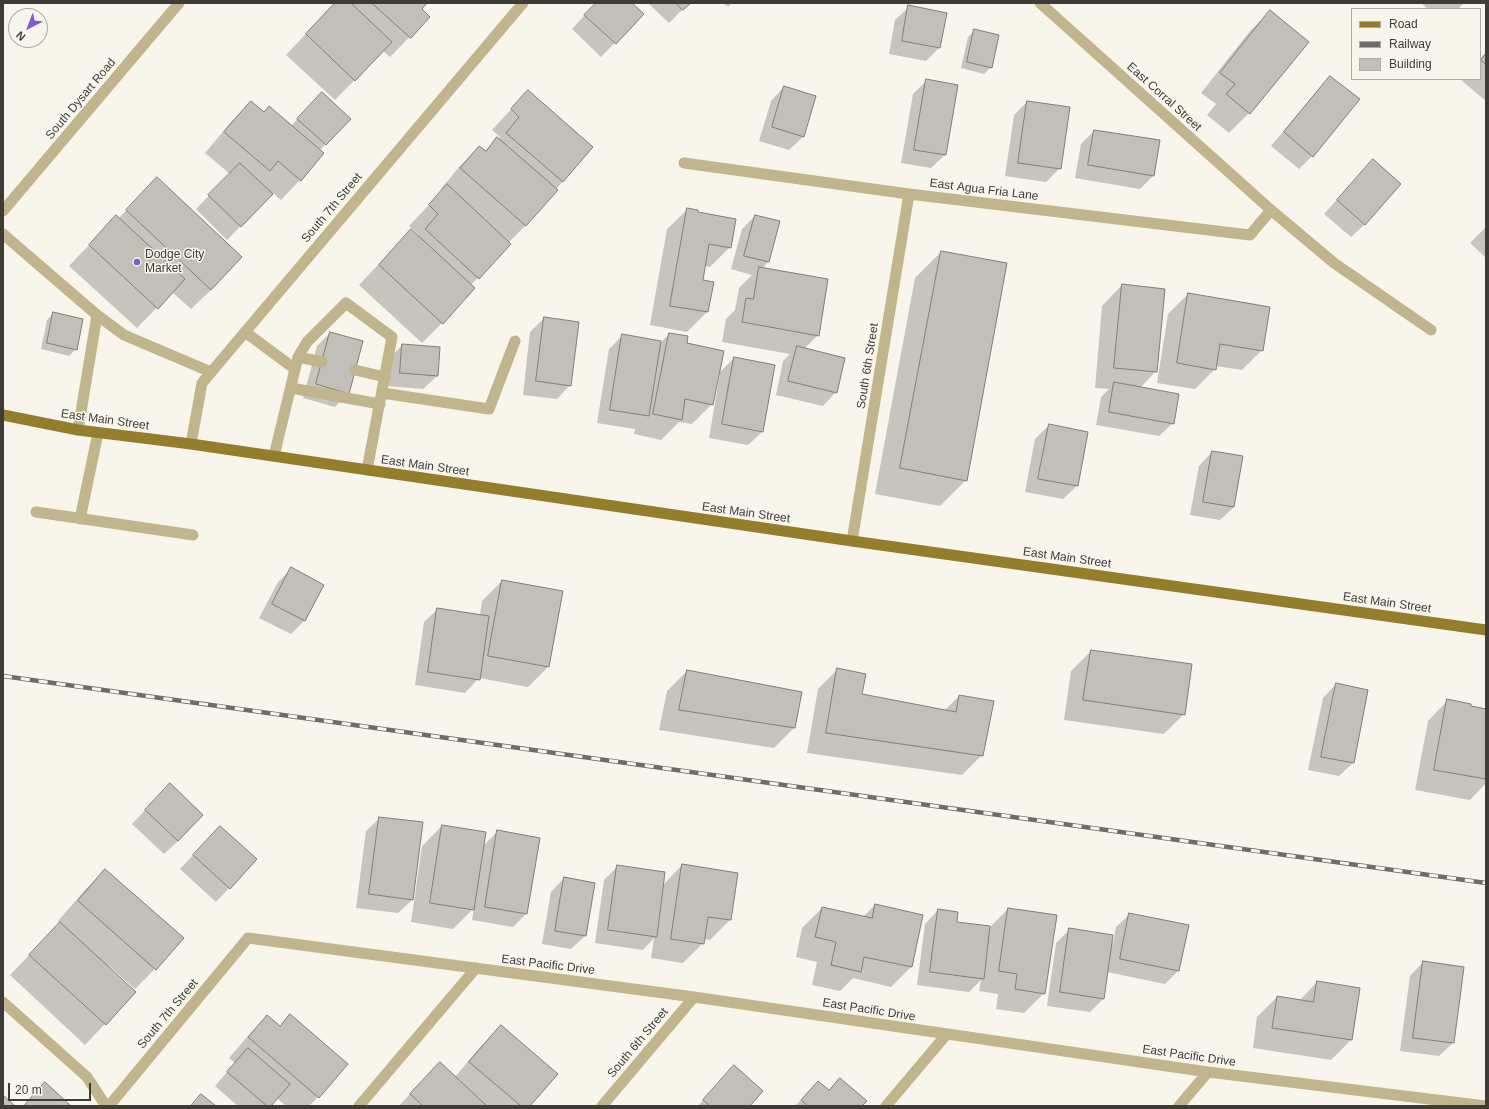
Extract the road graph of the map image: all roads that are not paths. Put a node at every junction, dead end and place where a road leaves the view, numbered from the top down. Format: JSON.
{"nodes":[{"id":1,"x":179,"y":3,"type":"edge"},
{"id":2,"x":523,"y":3,"type":"edge"},
{"id":3,"x":1040,"y":3,"type":"edge"},
{"id":4,"x":684,"y":162,"type":"dead end"},
{"id":5,"x":909,"y":194,"type":"junction"},
{"id":6,"x":1271,"y":210,"type":"junction"},
{"id":7,"x":3,"y":211,"type":"edge"},
{"id":8,"x":3,"y":234,"type":"edge"},
{"id":9,"x":97,"y":315,"type":"junction"},
{"id":10,"x":1431,"y":330,"type":"dead end"},
{"id":11,"x":246,"y":332,"type":"junction"},
{"id":12,"x":515,"y":341,"type":"dead end"},
{"id":13,"x":298,"y":357,"type":"junction"},
{"id":14,"x":322,"y":362,"type":"dead end"},
{"id":15,"x":295,"y":370,"type":"junction"},
{"id":16,"x":355,"y":370,"type":"dead end"},
{"id":17,"x":211,"y":372,"type":"junction"},
{"id":18,"x":385,"y":377,"type":"junction"},
{"id":19,"x":291,"y":388,"type":"junction"},
{"id":20,"x":382,"y":392,"type":"junction"},
{"id":21,"x":380,"y":404,"type":"junction"},
{"id":22,"x":3,"y":415,"type":"edge"},
{"id":23,"x":78,"y":430,"type":"junction"},
{"id":24,"x":98,"y":433,"type":"junction"},
{"id":25,"x":191,"y":444,"type":"junction"},
{"id":26,"x":274,"y":456,"type":"junction"},
{"id":27,"x":367,"y":470,"type":"junction"},
{"id":28,"x":36,"y":512,"type":"dead end"},
{"id":29,"x":80,"y":519,"type":"junction"},
{"id":30,"x":193,"y":535,"type":"dead end"},
{"id":31,"x":852,"y":541,"type":"junction"},
{"id":32,"x":1486,"y":630,"type":"edge"},
{"id":33,"x":248,"y":938,"type":"joint"},
{"id":34,"x":476,"y":968,"type":"junction"},
{"id":35,"x":694,"y":997,"type":"junction"},
{"id":36,"x":3,"y":1002,"type":"edge"},
{"id":37,"x":946,"y":1035,"type":"junction"},
{"id":38,"x":1208,"y":1072,"type":"junction"},
{"id":39,"x":108,"y":1106,"type":"edge"},
{"id":40,"x":359,"y":1106,"type":"edge"},
{"id":41,"x":602,"y":1106,"type":"edge"},
{"id":42,"x":886,"y":1106,"type":"edge"},
{"id":43,"x":1179,"y":1106,"type":"edge"},
{"id":44,"x":1486,"y":1106,"type":"edge"}],
"edges":[{"from":1,"to":7,"type":"street","name":"South Dysart Road"},
{"from":2,"to":11,"type":"street","name":"South 7th Street"},
{"from":3,"to":6,"type":"street","name":"East Corral Street"},
{"from":4,"to":5,"type":"street","name":"East Agua Fria Lane"},
{"from":5,"to":6,"type":"street","name":"East Agua Fria Lane"},
{"from":5,"to":31,"type":"street","name":"South 6th Street"},
{"from":6,"to":10,"type":"street","name":"East Corral Street"},
{"from":8,"to":9,"type":"street"},
{"from":9,"to":17,"type":"street"},
{"from":9,"to":23,"type":"street"},
{"from":11,"to":15,"type":"street"},
{"from":11,"to":17,"type":"street","name":"South 7th Street"},
{"from":12,"to":20,"type":"street"},
{"from":13,"to":14,"type":"street"},
{"from":13,"to":15,"type":"street"},
{"from":13,"to":18,"type":"street"},
{"from":15,"to":19,"type":"street"},
{"from":16,"to":18,"type":"street"},
{"from":17,"to":25,"type":"street","name":"South 7th Street"},
{"from":18,"to":20,"type":"street"},
{"from":19,"to":21,"type":"street"},
{"from":19,"to":26,"type":"street"},
{"from":20,"to":21,"type":"street"},
{"from":21,"to":27,"type":"street"},
{"from":22,"to":23,"type":"main road","name":"East Main Street"},
{"from":23,"to":24,"type":"main road","name":"East Main Street"},
{"from":24,"to":25,"type":"main road","name":"East Main Street"},
{"from":24,"to":29,"type":"street"},
{"from":25,"to":26,"type":"main road","name":"East Main Street"},
{"from":26,"to":27,"type":"main road","name":"East Main Street"},
{"from":27,"to":31,"type":"main road","name":"East Main Street"},
{"from":28,"to":29,"type":"street"},
{"from":29,"to":30,"type":"street"},
{"from":31,"to":32,"type":"main road","name":"East Main Street"},
{"from":33,"to":34,"type":"street","name":"East Pacific Drive"},
{"from":33,"to":39,"type":"street","name":"South 7th Street"},
{"from":34,"to":35,"type":"street","name":"East Pacific Drive"},
{"from":34,"to":40,"type":"street"},
{"from":35,"to":37,"type":"street","name":"East Pacific Drive"},
{"from":35,"to":41,"type":"street","name":"South 6th Street"},
{"from":36,"to":39,"type":"street"},
{"from":37,"to":38,"type":"street","name":"East Pacific Drive"},
{"from":37,"to":42,"type":"street"},
{"from":38,"to":43,"type":"street"},
{"from":38,"to":44,"type":"street","name":"East Pacific Drive"}]}
